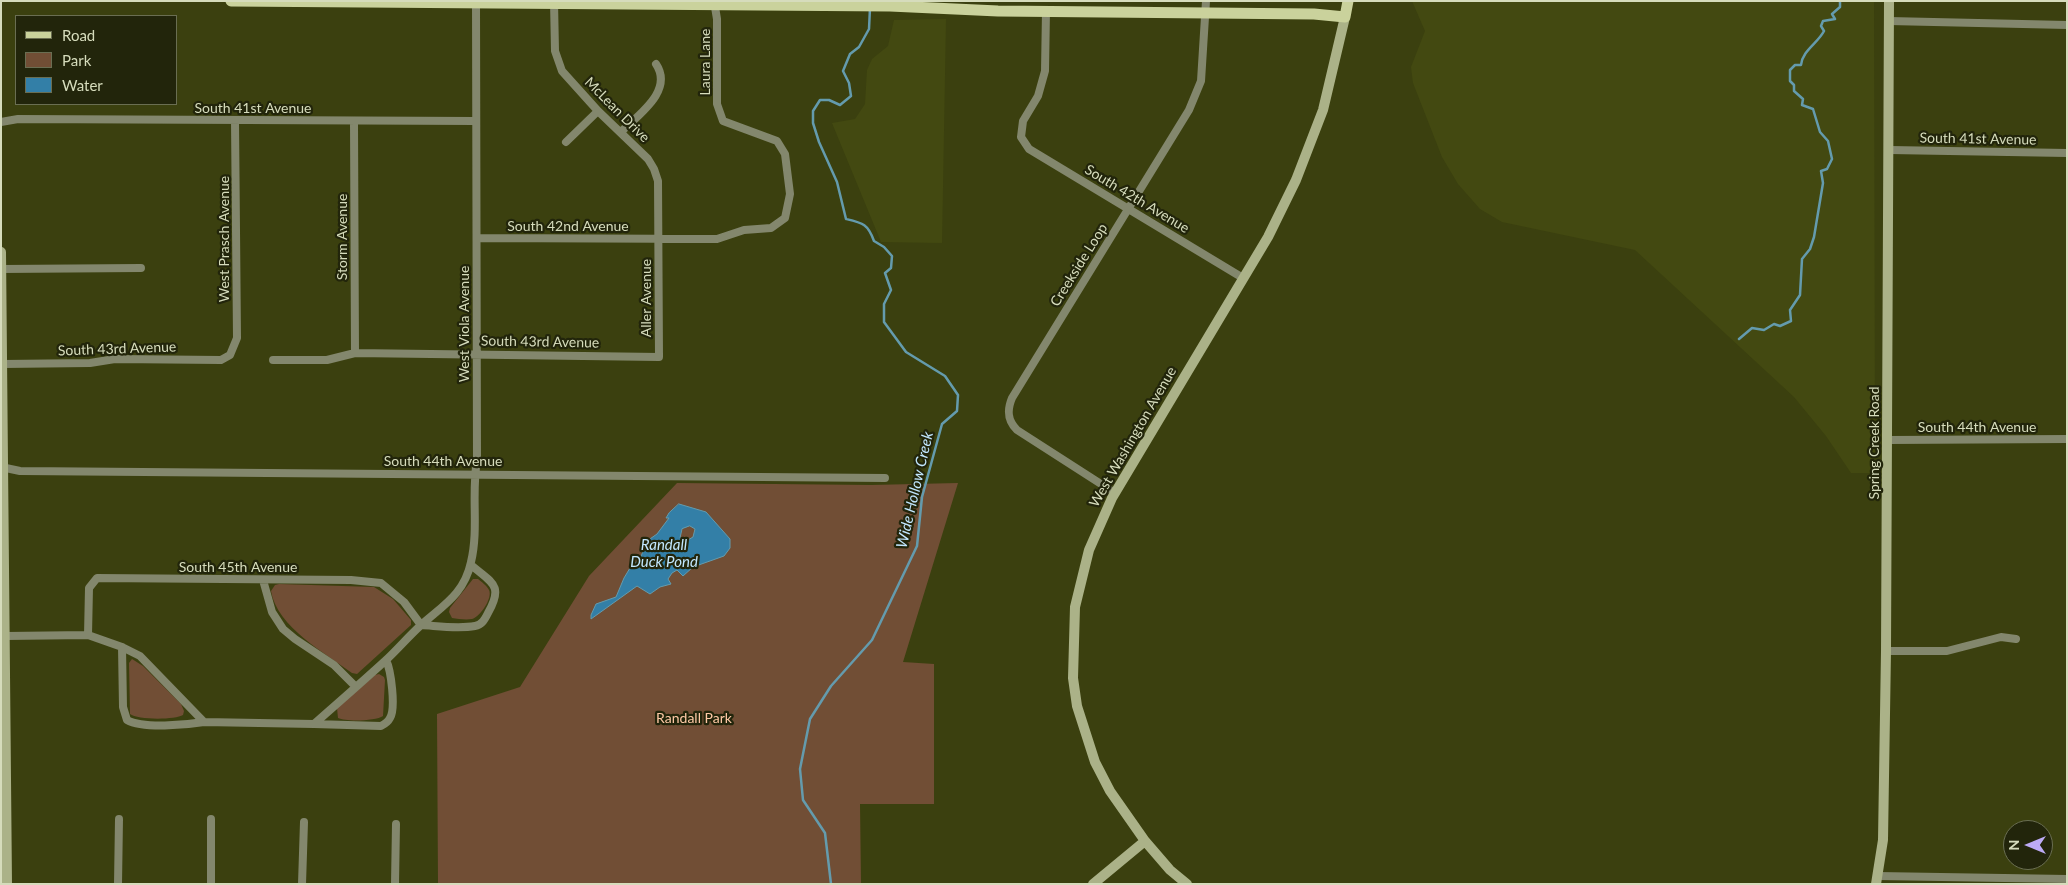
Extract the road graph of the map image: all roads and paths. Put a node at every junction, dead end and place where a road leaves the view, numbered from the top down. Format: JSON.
{"nodes":[{"id":1,"x":231,"y":1,"type":"edge"},
{"id":2,"x":1348,"y":1,"type":"edge"},
{"id":3,"x":1889,"y":1,"type":"edge"},
{"id":4,"x":476,"y":3,"type":"junction"},
{"id":5,"x":554,"y":3,"type":"edge"},
{"id":6,"x":714,"y":3,"type":"edge"},
{"id":7,"x":981,"y":6,"type":"edge"},
{"id":8,"x":1206,"y":7,"type":"edge"},
{"id":9,"x":1046,"y":11,"type":"junction"},
{"id":10,"x":1345,"y":17,"type":"junction"},
{"id":11,"x":1889,"y":22,"type":"junction"},
{"id":12,"x":2067,"y":25,"type":"edge"},
{"id":13,"x":656,"y":64,"type":"dead end"},
{"id":14,"x":598,"y":111,"type":"junction"},
{"id":15,"x":236,"y":121,"type":"junction"},
{"id":16,"x":475,"y":121,"type":"junction"},
{"id":17,"x":1,"y":122,"type":"edge"},
{"id":18,"x":354,"y":122,"type":"junction"},
{"id":19,"x":621,"y":132,"type":"junction"},
{"id":20,"x":566,"y":142,"type":"dead end"},
{"id":21,"x":1890,"y":150,"type":"junction"},
{"id":22,"x":2067,"y":153,"type":"edge"},
{"id":23,"x":1128,"y":208,"type":"junction"},
{"id":24,"x":476,"y":238,"type":"junction"},
{"id":25,"x":659,"y":238,"type":"junction"},
{"id":26,"x":1,"y":252,"type":"edge"},
{"id":27,"x":141,"y":268,"type":"dead end"},
{"id":28,"x":1,"y":269,"type":"edge"},
{"id":29,"x":1244,"y":278,"type":"junction"},
{"id":30,"x":355,"y":353,"type":"junction"},
{"id":31,"x":476,"y":354,"type":"junction"},
{"id":32,"x":230,"y":355,"type":"joint"},
{"id":33,"x":659,"y":357,"type":"joint"},
{"id":34,"x":273,"y":360,"type":"dead end"},
{"id":35,"x":3,"y":364,"type":"junction"},
{"id":36,"x":2067,"y":439,"type":"edge"},
{"id":37,"x":1888,"y":440,"type":"junction"},
{"id":38,"x":3,"y":467,"type":"edge"},
{"id":39,"x":474,"y":473,"type":"junction"},
{"id":40,"x":886,"y":478,"type":"dead end"},
{"id":41,"x":1115,"y":493,"type":"junction"},
{"id":42,"x":471,"y":565,"type":"junction"},
{"id":43,"x":263,"y":580,"type":"junction"},
{"id":44,"x":421,"y":625,"type":"junction"},
{"id":45,"x":6,"y":636,"type":"junction"},
{"id":46,"x":88,"y":636,"type":"junction"},
{"id":47,"x":2016,"y":639,"type":"dead end"},
{"id":48,"x":122,"y":647,"type":"junction"},
{"id":49,"x":1886,"y":651,"type":"junction"},
{"id":50,"x":386,"y":660,"type":"junction"},
{"id":51,"x":356,"y":687,"type":"junction"},
{"id":52,"x":204,"y":722,"type":"junction"},
{"id":53,"x":314,"y":724,"type":"junction"},
{"id":54,"x":119,"y":819,"type":"dead end"},
{"id":55,"x":211,"y":819,"type":"dead end"},
{"id":56,"x":304,"y":822,"type":"dead end"},
{"id":57,"x":396,"y":824,"type":"dead end"},
{"id":58,"x":1144,"y":841,"type":"junction"},
{"id":59,"x":2067,"y":878,"type":"edge"},
{"id":60,"x":1877,"y":880,"type":"edge"},
{"id":61,"x":7,"y":884,"type":"edge"},
{"id":62,"x":118,"y":884,"type":"edge"},
{"id":63,"x":211,"y":884,"type":"edge"},
{"id":64,"x":302,"y":884,"type":"edge"},
{"id":65,"x":395,"y":884,"type":"edge"},
{"id":66,"x":1093,"y":884,"type":"edge"},
{"id":67,"x":1187,"y":884,"type":"edge"}],
"edges":[{"from":1,"to":4,"type":"main road"},
{"from":2,"to":10,"type":"main road","name":"West Washington Avenue"},
{"from":3,"to":11,"type":"main road","name":"Spring Creek Road"},
{"from":4,"to":5,"type":"main road"},
{"from":4,"to":16,"type":"street","name":"West Viola Avenue"},
{"from":5,"to":6,"type":"main road"},
{"from":5,"to":14,"type":"street","name":"McLean Drive"},
{"from":6,"to":7,"type":"main road"},
{"from":6,"to":25,"type":"street","name":"Laura Lane"},
{"from":7,"to":9,"type":"main road"},
{"from":8,"to":9,"type":"main road"},
{"from":8,"to":10,"type":"main road"},
{"from":8,"to":23,"type":"street","name":"Creekside Loop"},
{"from":9,"to":23,"type":"street","name":"South 42th Avenue"},
{"from":10,"to":29,"type":"main road","name":"West Washington Avenue"},
{"from":11,"to":12,"type":"street"},
{"from":11,"to":21,"type":"main road","name":"Spring Creek Road"},
{"from":13,"to":19,"type":"street"},
{"from":14,"to":19,"type":"street","name":"McLean Drive"},
{"from":14,"to":20,"type":"street"},
{"from":15,"to":17,"type":"street","name":"South 41st Avenue"},
{"from":15,"to":18,"type":"street","name":"South 41st Avenue"},
{"from":15,"to":32,"type":"street","name":"West Prasch Avenue"},
{"from":16,"to":18,"type":"street","name":"South 41st Avenue"},
{"from":16,"to":24,"type":"street","name":"West Viola Avenue"},
{"from":18,"to":30,"type":"street","name":"Storm Avenue"},
{"from":19,"to":25,"type":"street","name":"McLean Drive"},
{"from":21,"to":22,"type":"street","name":"South 41st Avenue"},
{"from":21,"to":37,"type":"main road","name":"Spring Creek Road"},
{"from":23,"to":29,"type":"street","name":"South 42th Avenue"},
{"from":23,"to":41,"type":"street","name":"Creekside Loop"},
{"from":24,"to":25,"type":"street","name":"South 42nd Avenue"},
{"from":24,"to":31,"type":"street","name":"West Viola Avenue"},
{"from":25,"to":33,"type":"street","name":"Aller Avenue"},
{"from":26,"to":28,"type":"main road"},
{"from":27,"to":28,"type":"street"},
{"from":28,"to":35,"type":"main road"},
{"from":29,"to":41,"type":"main road","name":"West Washington Avenue"},
{"from":30,"to":31,"type":"street","name":"South 43rd Avenue"},
{"from":30,"to":34,"type":"street","name":"South 43rd Avenue"},
{"from":31,"to":33,"type":"street","name":"South 43rd Avenue"},
{"from":31,"to":39,"type":"street","name":"West Viola Avenue"},
{"from":32,"to":35,"type":"street","name":"South 43rd Avenue"},
{"from":35,"to":38,"type":"main road"},
{"from":36,"to":37,"type":"street","name":"South 44th Avenue"},
{"from":37,"to":49,"type":"main road","name":"Spring Creek Road"},
{"from":38,"to":39,"type":"street","name":"South 44th Avenue"},
{"from":38,"to":45,"type":"main road"},
{"from":39,"to":40,"type":"street","name":"South 44th Avenue"},
{"from":39,"to":42,"type":"street","name":"West Viola Avenue"},
{"from":41,"to":58,"type":"main road","name":"West Washington Avenue"},
{"from":42,"to":44,"type":"street","name":"West Viola Avenue"},
{"from":42,"to":44,"type":"street"},
{"from":43,"to":44,"type":"street","name":"South 45th Avenue"},
{"from":43,"to":46,"type":"street","name":"South 45th Avenue"},
{"from":43,"to":51,"type":"street"},
{"from":44,"to":50,"type":"street","name":"West Viola Avenue"},
{"from":45,"to":46,"type":"street"},
{"from":45,"to":61,"type":"main road"},
{"from":46,"to":48,"type":"street"},
{"from":47,"to":49,"type":"street"},
{"from":48,"to":52,"type":"street"},
{"from":48,"to":52,"type":"street"},
{"from":49,"to":60,"type":"main road","name":"Spring Creek Road"},
{"from":50,"to":51,"type":"street","name":"West Viola Avenue"},
{"from":50,"to":53,"type":"street"},
{"from":51,"to":53,"type":"street","name":"West Viola Avenue"},
{"from":52,"to":53,"type":"street"},
{"from":54,"to":62,"type":"street"},
{"from":55,"to":63,"type":"street"},
{"from":56,"to":64,"type":"street"},
{"from":57,"to":65,"type":"street"},
{"from":58,"to":66,"type":"main road"},
{"from":58,"to":67,"type":"main road","name":"West Washington Avenue"},
{"from":59,"to":60,"type":"street"}]}
